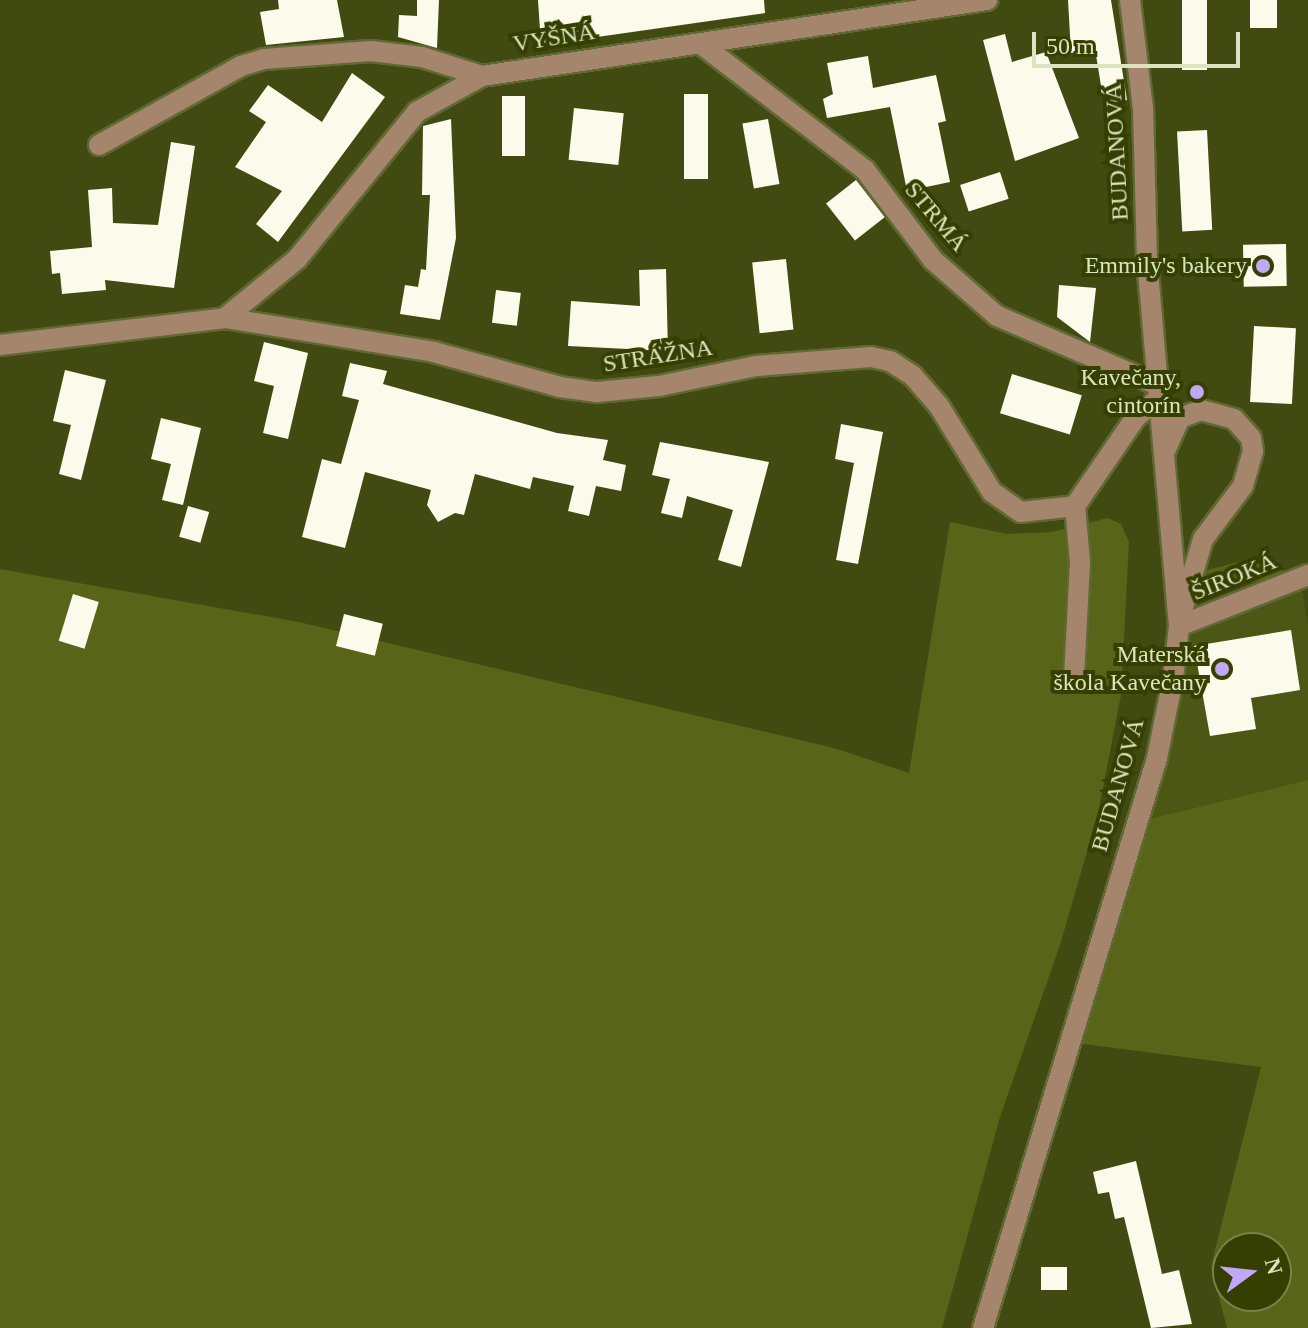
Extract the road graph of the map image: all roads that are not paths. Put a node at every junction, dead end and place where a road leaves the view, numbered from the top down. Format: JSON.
{"nodes":[{"id":1,"x":987,"y":0,"type":"edge"},
{"id":2,"x":1130,"y":0,"type":"edge"},
{"id":3,"x":701,"y":44,"type":"junction"},
{"id":4,"x":482,"y":76,"type":"junction"},
{"id":5,"x":99,"y":145,"type":"dead end"},
{"id":6,"x":225,"y":318,"type":"junction"},
{"id":7,"x":0,"y":345,"type":"edge"},
{"id":8,"x":1156,"y":392,"type":"junction"},
{"id":9,"x":1164,"y":454,"type":"junction"},
{"id":10,"x":1075,"y":506,"type":"junction"},
{"id":11,"x":1308,"y":575,"type":"edge"},
{"id":12,"x":1179,"y":626,"type":"junction"},
{"id":13,"x":1074,"y":677,"type":"dead end"},
{"id":14,"x":983,"y":1328,"type":"edge"}],
"edges":[{"from":1,"to":3,"type":"street","name":"VYŠNÁ"},
{"from":2,"to":8,"type":"street","name":"BUDANOVÁ"},
{"from":3,"to":4,"type":"street","name":"VYŠNÁ"},
{"from":3,"to":8,"type":"street","name":"STRMÁ"},
{"from":4,"to":5,"type":"street"},
{"from":4,"to":6,"type":"street","name":"VYŠNÁ"},
{"from":6,"to":7,"type":"street","name":"STRÁŽNA"},
{"from":6,"to":10,"type":"street","name":"STRÁŽNA"},
{"from":8,"to":9,"type":"street","name":"BUDANOVÁ"},
{"from":8,"to":10,"type":"street"},
{"from":9,"to":12,"type":"street","name":"BUDANOVÁ"},
{"from":9,"to":12,"type":"street"},
{"from":10,"to":13,"type":"street"},
{"from":11,"to":12,"type":"street","name":"ŠIROKÁ"},
{"from":12,"to":14,"type":"street","name":"BUDANOVÁ"}]}
